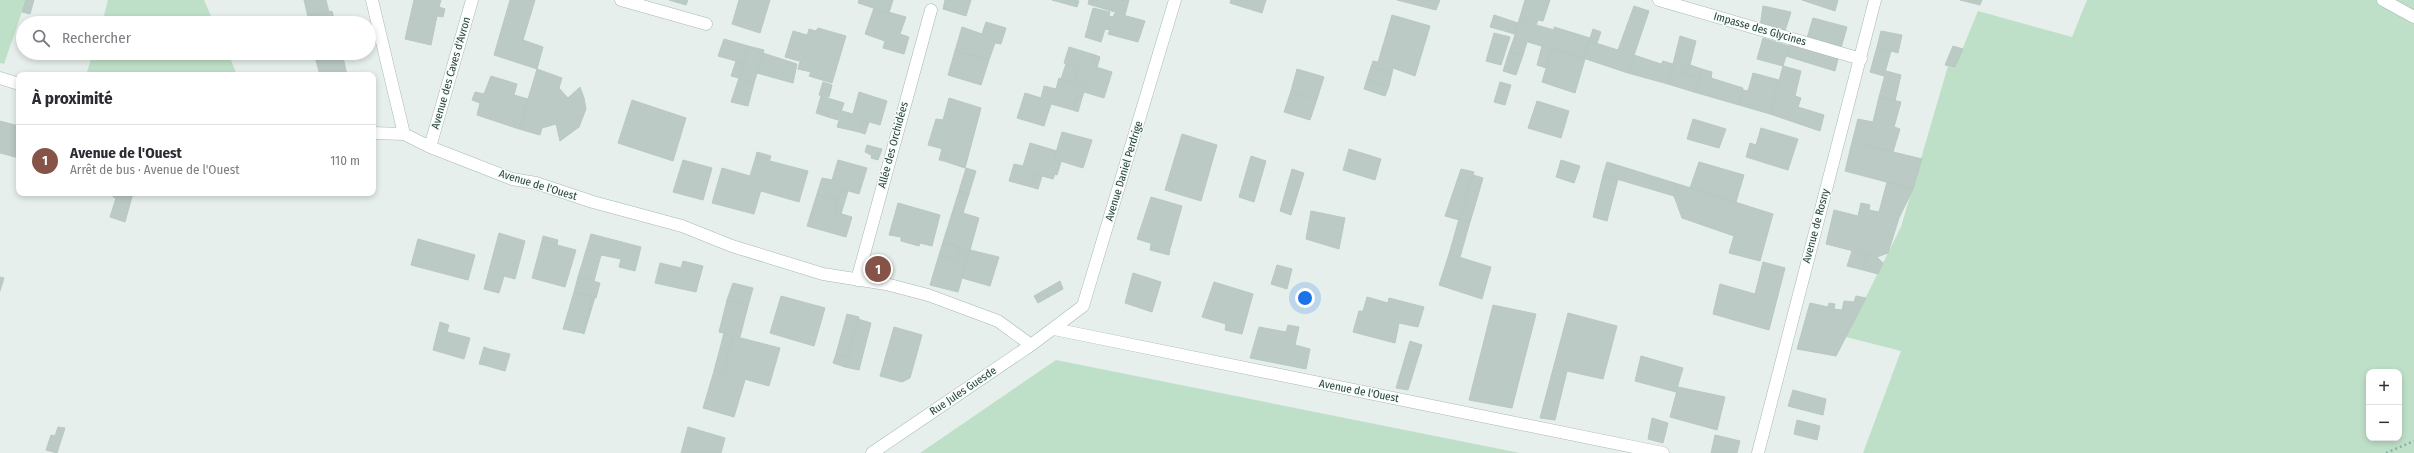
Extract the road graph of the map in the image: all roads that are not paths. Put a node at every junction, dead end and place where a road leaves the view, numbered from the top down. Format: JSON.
{"nodes":[{"id":1,"x":372,"y":0,"type":"edge"},
{"id":2,"x":472,"y":0,"type":"edge"},
{"id":3,"x":621,"y":0,"type":"edge"},
{"id":4,"x":1175,"y":0,"type":"edge"},
{"id":5,"x":1659,"y":0,"type":"edge"},
{"id":6,"x":1875,"y":0,"type":"edge"},
{"id":7,"x":2383,"y":0,"type":"edge"},
{"id":8,"x":931,"y":10,"type":"dead end"},
{"id":9,"x":376,"y":16,"type":"edge"},
{"id":10,"x":376,"y":17,"type":"edge"},
{"id":11,"x":2414,"y":17,"type":"edge"},
{"id":12,"x":706,"y":24,"type":"dead end"},
{"id":13,"x":1861,"y":59,"type":"junction"},
{"id":14,"x":0,"y":78,"type":"edge"},
{"id":15,"x":16,"y":83,"type":"edge"},
{"id":16,"x":376,"y":133,"type":"edge"},
{"id":17,"x":404,"y":134,"type":"junction"},
{"id":18,"x":430,"y":147,"type":"junction"},
{"id":19,"x":857,"y":280,"type":"junction"},
{"id":20,"x":1054,"y":329,"type":"junction"},
{"id":21,"x":1031,"y":345,"type":"junction"},
{"id":22,"x":872,"y":453,"type":"edge"},
{"id":23,"x":1664,"y":453,"type":"edge"},
{"id":24,"x":1758,"y":453,"type":"edge"}],
"edges":[{"from":1,"to":9,"type":"street"},
{"from":2,"to":18,"type":"street","name":"Avenue des Caves d'Avron"},
{"from":3,"to":12,"type":"street"},
{"from":4,"to":20,"type":"street","name":"Avenue Daniel Perdrige"},
{"from":5,"to":13,"type":"street","name":"Impasse des Glycines"},
{"from":6,"to":13,"type":"street","name":"Avenue de Rosny"},
{"from":7,"to":11,"type":"street"},
{"from":8,"to":19,"type":"street","name":"Allée des Orchidées"},
{"from":10,"to":17,"type":"street"},
{"from":13,"to":24,"type":"street","name":"Avenue de Rosny"},
{"from":14,"to":15,"type":"street"},
{"from":16,"to":17,"type":"street"},
{"from":17,"to":18,"type":"street","name":"Avenue de l'Ouest"},
{"from":18,"to":19,"type":"street","name":"Avenue de l'Ouest"},
{"from":19,"to":21,"type":"street","name":"Avenue de l'Ouest"},
{"from":20,"to":21,"type":"street","name":"Rue Jules Guesde"},
{"from":20,"to":23,"type":"street","name":"Avenue de l'Ouest"},
{"from":21,"to":22,"type":"street","name":"Rue Jules Guesde"}]}
